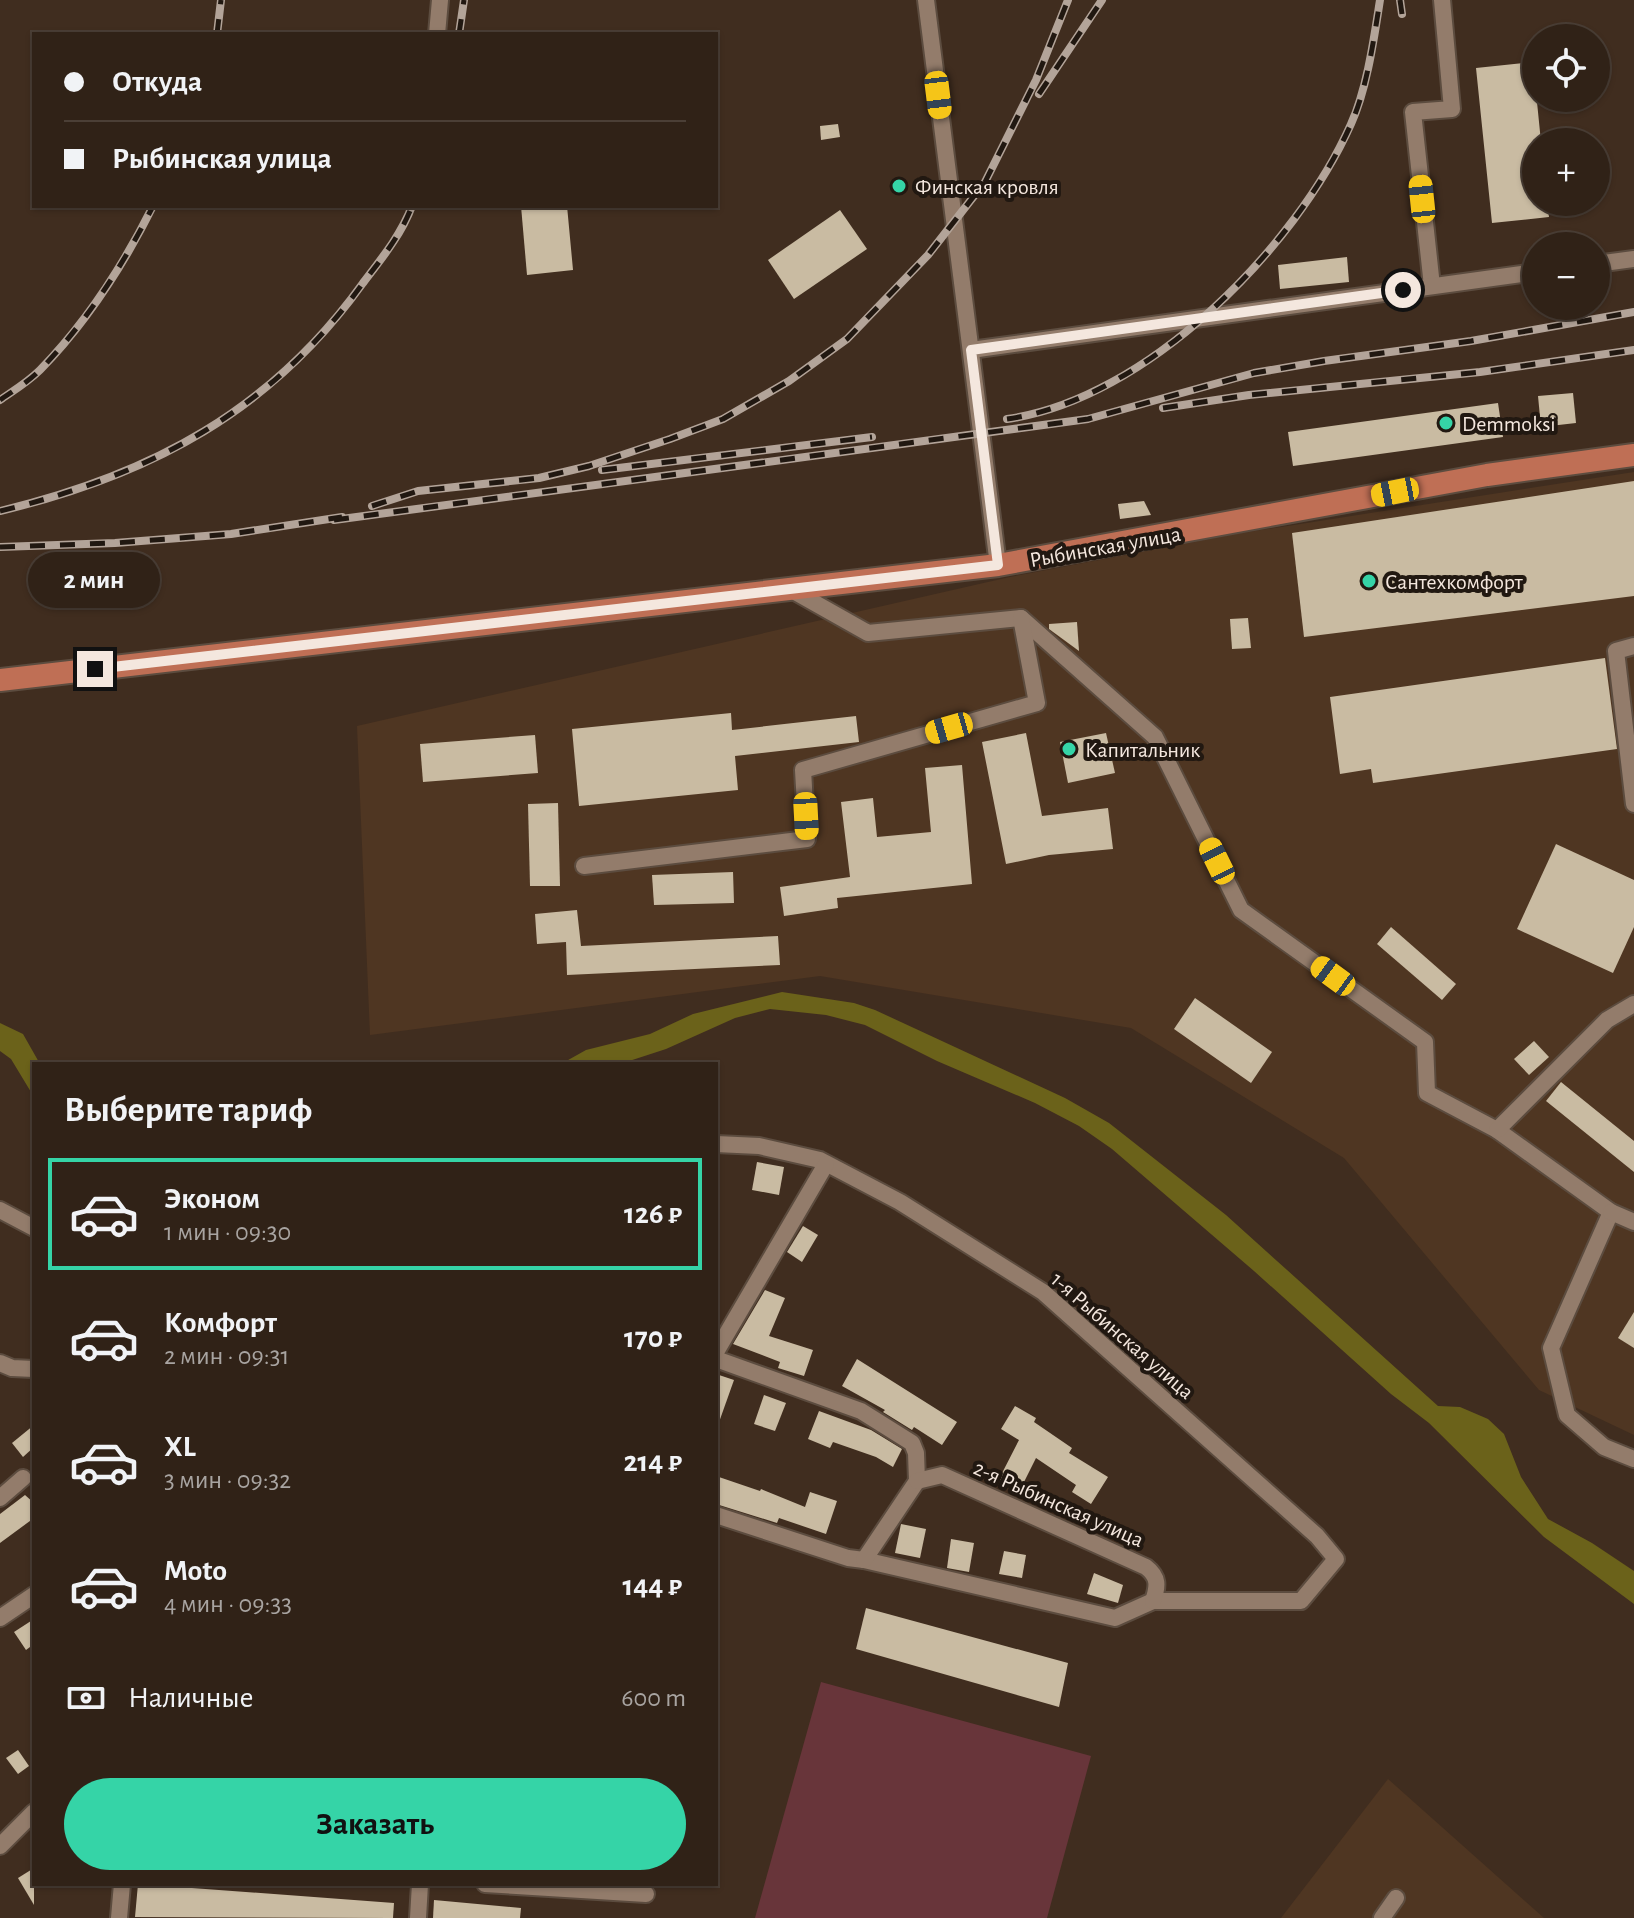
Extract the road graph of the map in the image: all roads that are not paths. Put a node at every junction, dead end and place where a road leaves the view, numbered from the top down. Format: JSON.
{"nodes":[{"id":1,"x":440,"y":0,"type":"edge"},
{"id":2,"x":926,"y":0,"type":"edge"},
{"id":3,"x":1442,"y":0,"type":"edge"},
{"id":4,"x":437,"y":32,"type":"edge"},
{"id":5,"x":1634,"y":259,"type":"edge"},
{"id":6,"x":1610,"y":262,"type":"edge"},
{"id":7,"x":1522,"y":274,"type":"edge"},
{"id":8,"x":1432,"y":286,"type":"junction"},
{"id":9,"x":971,"y":350,"type":"junction"},
{"id":10,"x":1634,"y":455,"type":"edge"},
{"id":11,"x":998,"y":565,"type":"junction"},
{"id":12,"x":790,"y":589,"type":"junction"},
{"id":13,"x":1021,"y":618,"type":"junction"},
{"id":14,"x":1634,"y":646,"type":"edge"},
{"id":15,"x":0,"y":680,"type":"edge"},
{"id":16,"x":1634,"y":804,"type":"edge"},
{"id":17,"x":584,"y":866,"type":"dead end"},
{"id":18,"x":1634,"y":1004,"type":"edge"},
{"id":19,"x":1497,"y":1130,"type":"junction"},
{"id":20,"x":718,"y":1144,"type":"edge"},
{"id":21,"x":826,"y":1164,"type":"junction"},
{"id":22,"x":0,"y":1210,"type":"edge"},
{"id":23,"x":1611,"y":1212,"type":"junction"},
{"id":24,"x":1634,"y":1222,"type":"edge"},
{"id":25,"x":32,"y":1227,"type":"edge"},
{"id":26,"x":718,"y":1349,"type":"edge"},
{"id":27,"x":718,"y":1360,"type":"edge"},
{"id":28,"x":0,"y":1363,"type":"edge"},
{"id":29,"x":32,"y":1369,"type":"edge"},
{"id":30,"x":1634,"y":1459,"type":"edge"},
{"id":31,"x":23,"y":1478,"type":"dead end"},
{"id":32,"x":917,"y":1481,"type":"junction"},
{"id":33,"x":0,"y":1498,"type":"edge"},
{"id":34,"x":718,"y":1516,"type":"edge"},
{"id":35,"x":864,"y":1560,"type":"junction"},
{"id":36,"x":32,"y":1596,"type":"edge"},
{"id":37,"x":1153,"y":1601,"type":"junction"},
{"id":38,"x":0,"y":1618,"type":"edge"},
{"id":39,"x":32,"y":1814,"type":"edge"},
{"id":40,"x":0,"y":1846,"type":"edge"},
{"id":41,"x":122,"y":1886,"type":"edge"},
{"id":42,"x":420,"y":1886,"type":"edge"},
{"id":43,"x":544,"y":1886,"type":"edge"},
{"id":44,"x":574,"y":1887,"type":"edge"},
{"id":45,"x":646,"y":1894,"type":"dead end"},
{"id":46,"x":1396,"y":1898,"type":"dead end"},
{"id":47,"x":119,"y":1918,"type":"edge"},
{"id":48,"x":418,"y":1918,"type":"edge"},
{"id":49,"x":1382,"y":1918,"type":"edge"}],
"edges":[{"from":1,"to":4,"type":"street"},
{"from":2,"to":9,"type":"street"},
{"from":3,"to":8,"type":"street"},
{"from":5,"to":6,"type":"street"},
{"from":7,"to":8,"type":"street"},
{"from":8,"to":9,"type":"street"},
{"from":9,"to":11,"type":"street"},
{"from":10,"to":11,"type":"main road","name":"Рыбинская улица"},
{"from":11,"to":12,"type":"main road","name":"Рыбинская улица"},
{"from":12,"to":13,"type":"street"},
{"from":12,"to":15,"type":"main road","name":"Рыбинская улица"},
{"from":13,"to":17,"type":"street"},
{"from":13,"to":19,"type":"street"},
{"from":14,"to":16,"type":"street"},
{"from":18,"to":19,"type":"street"},
{"from":19,"to":23,"type":"street"},
{"from":20,"to":21,"type":"street","name":"1-я Рыбинская улица"},
{"from":21,"to":26,"type":"street"},
{"from":21,"to":37,"type":"street","name":"1-я Рыбинская улица"},
{"from":22,"to":25,"type":"street"},
{"from":23,"to":24,"type":"street"},
{"from":23,"to":30,"type":"street"},
{"from":27,"to":32,"type":"street"},
{"from":28,"to":29,"type":"street"},
{"from":31,"to":33,"type":"street"},
{"from":32,"to":35,"type":"street"},
{"from":32,"to":37,"type":"street","name":"2-я Рыбинская улица"},
{"from":34,"to":35,"type":"street"},
{"from":35,"to":37,"type":"street"},
{"from":36,"to":38,"type":"street"},
{"from":39,"to":40,"type":"street"},
{"from":41,"to":47,"type":"street"},
{"from":42,"to":48,"type":"street"},
{"from":43,"to":44,"type":"street"},
{"from":44,"to":45,"type":"street"},
{"from":46,"to":49,"type":"street"}]}
